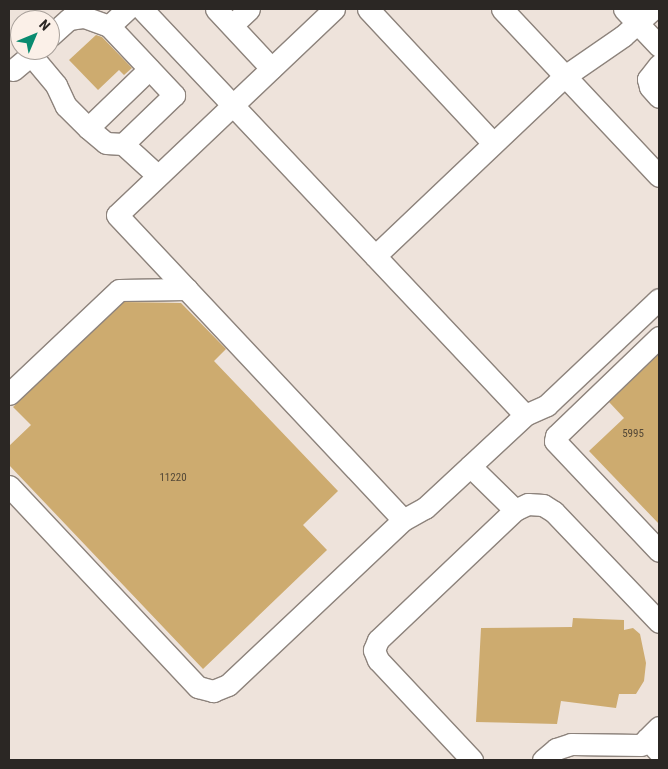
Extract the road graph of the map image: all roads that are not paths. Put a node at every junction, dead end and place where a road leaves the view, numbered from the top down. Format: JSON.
{"nodes":[{"id":1,"x":127,"y":9,"type":"edge"},
{"id":2,"x":142,"y":9,"type":"edge"},
{"id":3,"x":216,"y":9,"type":"edge"},
{"id":4,"x":249,"y":9,"type":"edge"},
{"id":5,"x":334,"y":9,"type":"edge"},
{"id":6,"x":368,"y":9,"type":"edge"},
{"id":7,"x":502,"y":9,"type":"edge"},
{"id":8,"x":653,"y":9,"type":"edge"},
{"id":9,"x":631,"y":16,"type":"edge"},
{"id":10,"x":109,"y":26,"type":"junction"},
{"id":11,"x":232,"y":26,"type":"junction"},
{"id":12,"x":60,"y":27,"type":"edge"},
{"id":13,"x":659,"y":46,"type":"edge"},
{"id":14,"x":24,"y":60,"type":"edge"},
{"id":15,"x":39,"y":60,"type":"edge"},
{"id":16,"x":659,"y":65,"type":"edge"},
{"id":17,"x":272,"y":68,"type":"junction"},
{"id":18,"x":149,"y":69,"type":"junction"},
{"id":19,"x":13,"y":70,"type":"dead end"},
{"id":20,"x":565,"y":76,"type":"junction"},
{"id":21,"x":659,"y":97,"type":"edge"},
{"id":22,"x":232,"y":104,"type":"junction"},
{"id":23,"x":88,"y":128,"type":"junction"},
{"id":24,"x":493,"y":142,"type":"junction"},
{"id":25,"x":123,"y":144,"type":"junction"},
{"id":26,"x":157,"y":175,"type":"junction"},
{"id":27,"x":659,"y":176,"type":"edge"},
{"id":28,"x":375,"y":256,"type":"junction"},
{"id":29,"x":187,"y":289,"type":"junction"},
{"id":30,"x":659,"y":299,"type":"edge"},
{"id":31,"x":659,"y":337,"type":"edge"},
{"id":32,"x":9,"y":394,"type":"edge"},
{"id":33,"x":525,"y":415,"type":"junction"},
{"id":34,"x":470,"y":466,"type":"junction"},
{"id":35,"x":9,"y":486,"type":"edge"},
{"id":36,"x":515,"y":510,"type":"junction"},
{"id":37,"x":403,"y":520,"type":"junction"},
{"id":38,"x":659,"y":551,"type":"edge"},
{"id":39,"x":659,"y":622,"type":"edge"},
{"id":40,"x":655,"y":739,"type":"edge"},
{"id":41,"x":472,"y":760,"type":"edge"},
{"id":42,"x":543,"y":760,"type":"edge"}],
"edges":[{"from":1,"to":10,"type":"lane"},
{"from":2,"to":22,"type":"lane"},
{"from":3,"to":11,"type":"lane"},
{"from":4,"to":11,"type":"lane"},
{"from":5,"to":17,"type":"lane"},
{"from":6,"to":24,"type":"lane"},
{"from":7,"to":20,"type":"lane"},
{"from":8,"to":9,"type":"lane"},
{"from":9,"to":13,"type":"lane"},
{"from":9,"to":20,"type":"lane"},
{"from":10,"to":12,"type":"lane"},
{"from":10,"to":18,"type":"lane"},
{"from":11,"to":17,"type":"lane"},
{"from":14,"to":19,"type":"lane"},
{"from":15,"to":23,"type":"lane"},
{"from":16,"to":21,"type":"lane"},
{"from":17,"to":22,"type":"lane"},
{"from":18,"to":23,"type":"lane"},
{"from":18,"to":25,"type":"lane"},
{"from":20,"to":24,"type":"lane"},
{"from":20,"to":27,"type":"lane"},
{"from":22,"to":26,"type":"lane"},
{"from":22,"to":28,"type":"lane"},
{"from":23,"to":25,"type":"lane"},
{"from":24,"to":28,"type":"lane"},
{"from":25,"to":26,"type":"lane"},
{"from":26,"to":29,"type":"lane"},
{"from":28,"to":33,"type":"lane"},
{"from":29,"to":32,"type":"lane"},
{"from":29,"to":37,"type":"lane"},
{"from":30,"to":33,"type":"lane"},
{"from":31,"to":38,"type":"lane"},
{"from":33,"to":34,"type":"lane"},
{"from":34,"to":36,"type":"lane"},
{"from":34,"to":37,"type":"lane"},
{"from":35,"to":37,"type":"lane"},
{"from":36,"to":39,"type":"lane"},
{"from":36,"to":41,"type":"lane"},
{"from":40,"to":42,"type":"lane"}]}
